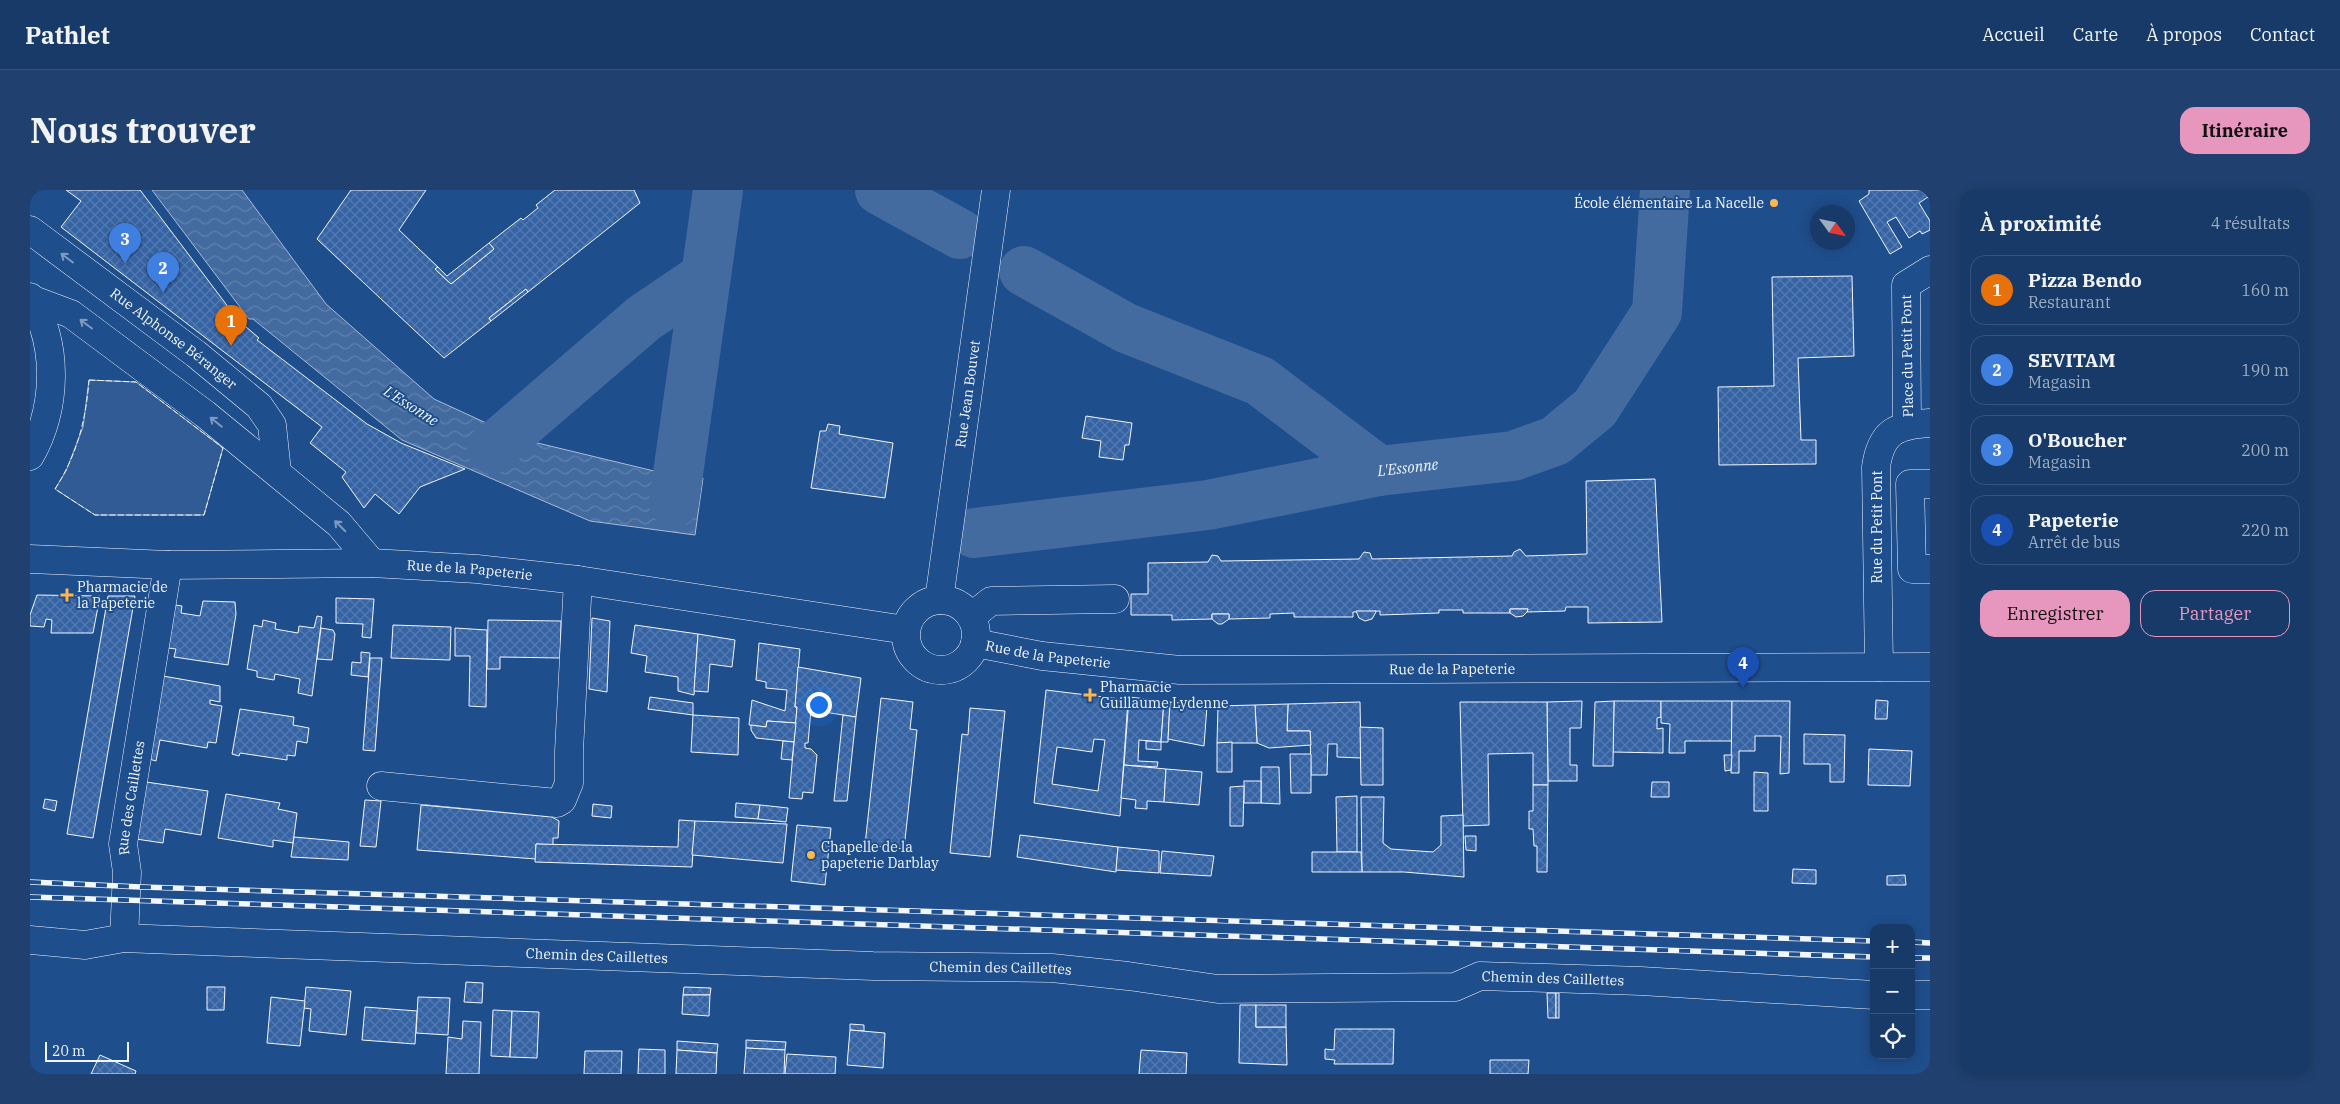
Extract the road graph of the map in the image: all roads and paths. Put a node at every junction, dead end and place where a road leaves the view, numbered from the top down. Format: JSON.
{"nodes":[{"id":1,"x":996,"y":190,"type":"edge"},
{"id":2,"x":30,"y":230,"type":"edge"},
{"id":3,"x":1930,"y":270,"type":"edge"},
{"id":4,"x":31,"y":298,"type":"edge"},
{"id":5,"x":1919,"y":424,"type":"edge"},
{"id":6,"x":30,"y":456,"type":"edge"},
{"id":7,"x":277,"y":472,"type":"junction"},
{"id":8,"x":1930,"y":484,"type":"edge"},
{"id":9,"x":30,"y":559,"type":"edge"},
{"id":10,"x":372,"y":563,"type":"junction"},
{"id":11,"x":168,"y":565,"type":"junction"},
{"id":12,"x":1930,"y":569,"type":"edge"},
{"id":13,"x":578,"y":580,"type":"junction"},
{"id":14,"x":1115,"y":599,"type":"dead end"},
{"id":15,"x":939,"y":600,"type":"junction"},
{"id":16,"x":971,"y":616,"type":"junction"},
{"id":17,"x":906,"y":630,"type":"junction"},
{"id":18,"x":975,"y":643,"type":"junction"},
{"id":19,"x":1879,"y":667,"type":"junction"},
{"id":20,"x":1930,"y":667,"type":"edge"},
{"id":21,"x":381,"y":786,"type":"dead end"},
{"id":22,"x":124,"y":938,"type":"junction"},
{"id":23,"x":30,"y":940,"type":"edge"},
{"id":24,"x":1870,"y":995,"type":"edge"},
{"id":25,"x":1915,"y":995,"type":"edge"},
{"id":26,"x":1930,"y":995,"type":"edge"}],
"edges":[{"from":1,"to":15,"type":"street","name":"Rue Jean Bouvet"},
{"from":7,"to":2,"type":"street","name":"Rue Alphonse Béranger","one_way":true},
{"from":3,"to":5,"type":"street","name":"Place du Petit Pont"},
{"from":4,"to":6,"type":"street"},
{"from":7,"to":4,"type":"street","one_way":true},
{"from":5,"to":19,"type":"street","name":"Rue du Petit Pont"},
{"from":10,"to":7,"type":"street","one_way":true},
{"from":8,"to":12,"type":"street"},
{"from":9,"to":11,"type":"street","name":"Rue de la Papeterie"},
{"from":10,"to":11,"type":"street","name":"Rue de la Papeterie"},
{"from":10,"to":13,"type":"street","name":"Rue de la Papeterie"},
{"from":11,"to":22,"type":"street","name":"Rue des Caillettes"},
{"from":13,"to":17,"type":"street","name":"Rue de la Papeterie"},
{"from":13,"to":21,"type":"street"},
{"from":14,"to":16,"type":"street"},
{"from":15,"to":16,"type":"street"},
{"from":15,"to":17,"type":"street"},
{"from":16,"to":18,"type":"street"},
{"from":17,"to":18,"type":"street"},
{"from":18,"to":19,"type":"street","name":"Rue de la Papeterie"},
{"from":19,"to":20,"type":"street","name":"Rue de la Papeterie"},
{"from":22,"to":23,"type":"street"},
{"from":22,"to":24,"type":"street","name":"Chemin des Caillettes"},
{"from":25,"to":26,"type":"street"}]}
